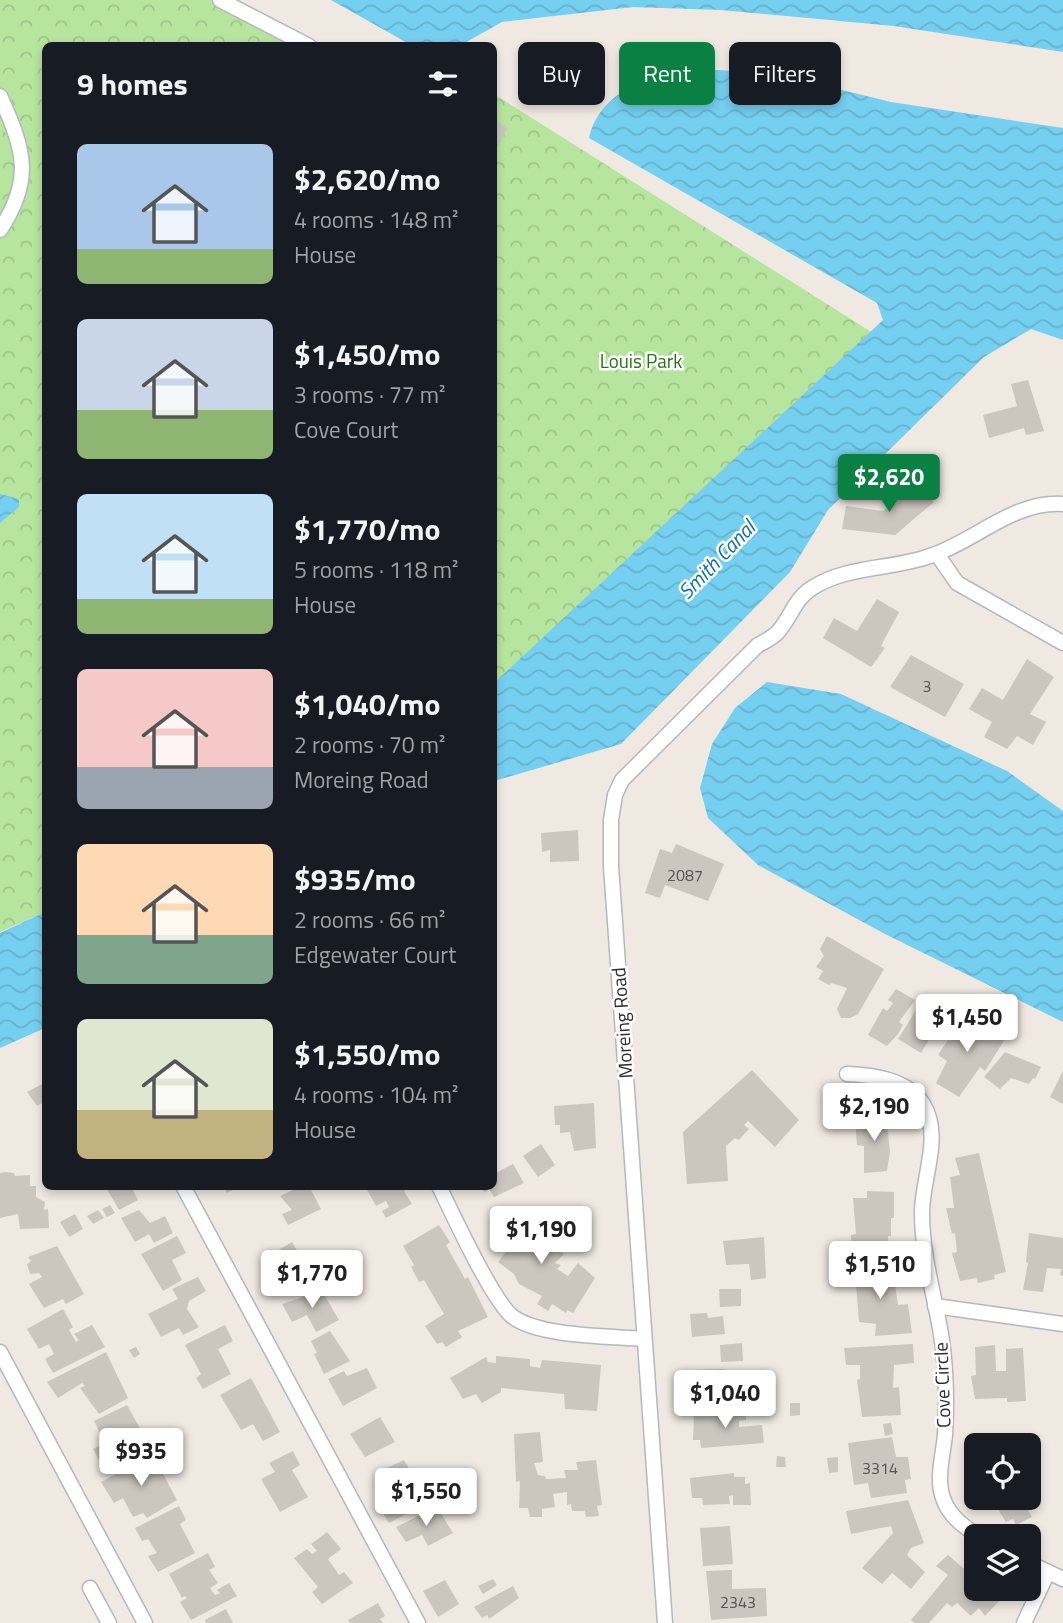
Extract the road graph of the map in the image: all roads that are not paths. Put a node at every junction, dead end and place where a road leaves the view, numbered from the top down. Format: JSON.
{"nodes":[{"id":1,"x":220,"y":0,"type":"edge"},
{"id":2,"x":301,"y":42,"type":"edge"},
{"id":3,"x":0,"y":96,"type":"edge"},
{"id":4,"x":0,"y":230,"type":"edge"},
{"id":5,"x":1063,"y":505,"type":"edge"},
{"id":6,"x":937,"y":554,"type":"junction"},
{"id":7,"x":1063,"y":643,"type":"edge"},
{"id":8,"x":847,"y":1074,"type":"dead end"},
{"id":9,"x":185,"y":1190,"type":"edge"},
{"id":10,"x":441,"y":1190,"type":"edge"},
{"id":11,"x":935,"y":1306,"type":"junction"},
{"id":12,"x":1063,"y":1324,"type":"edge"},
{"id":13,"x":644,"y":1339,"type":"junction"},
{"id":14,"x":0,"y":1352,"type":"edge"},
{"id":15,"x":964,"y":1524,"type":"edge"},
{"id":16,"x":1041,"y":1569,"type":"edge"},
{"id":17,"x":1048,"y":1572,"type":"junction"},
{"id":18,"x":1063,"y":1579,"type":"edge"},
{"id":19,"x":90,"y":1588,"type":"dead end"},
{"id":20,"x":109,"y":1623,"type":"edge"},
{"id":21,"x":145,"y":1623,"type":"edge"},
{"id":22,"x":418,"y":1623,"type":"edge"},
{"id":23,"x":664,"y":1623,"type":"edge"},
{"id":24,"x":1024,"y":1623,"type":"edge"}],
"edges":[{"from":1,"to":2,"type":"street"},
{"from":3,"to":4,"type":"street"},
{"from":5,"to":6,"type":"street","name":"Moreing Road"},
{"from":6,"to":7,"type":"street"},
{"from":6,"to":13,"type":"street","name":"Moreing Road"},
{"from":8,"to":11,"type":"street","name":"Cove Circle"},
{"from":9,"to":22,"type":"street"},
{"from":10,"to":13,"type":"street"},
{"from":11,"to":12,"type":"street"},
{"from":11,"to":15,"type":"street","name":"Cove Circle"},
{"from":13,"to":23,"type":"street","name":"Moreing Road"},
{"from":14,"to":21,"type":"street"},
{"from":16,"to":17,"type":"street"},
{"from":17,"to":18,"type":"street"},
{"from":17,"to":24,"type":"street"},
{"from":19,"to":20,"type":"street"}]}
